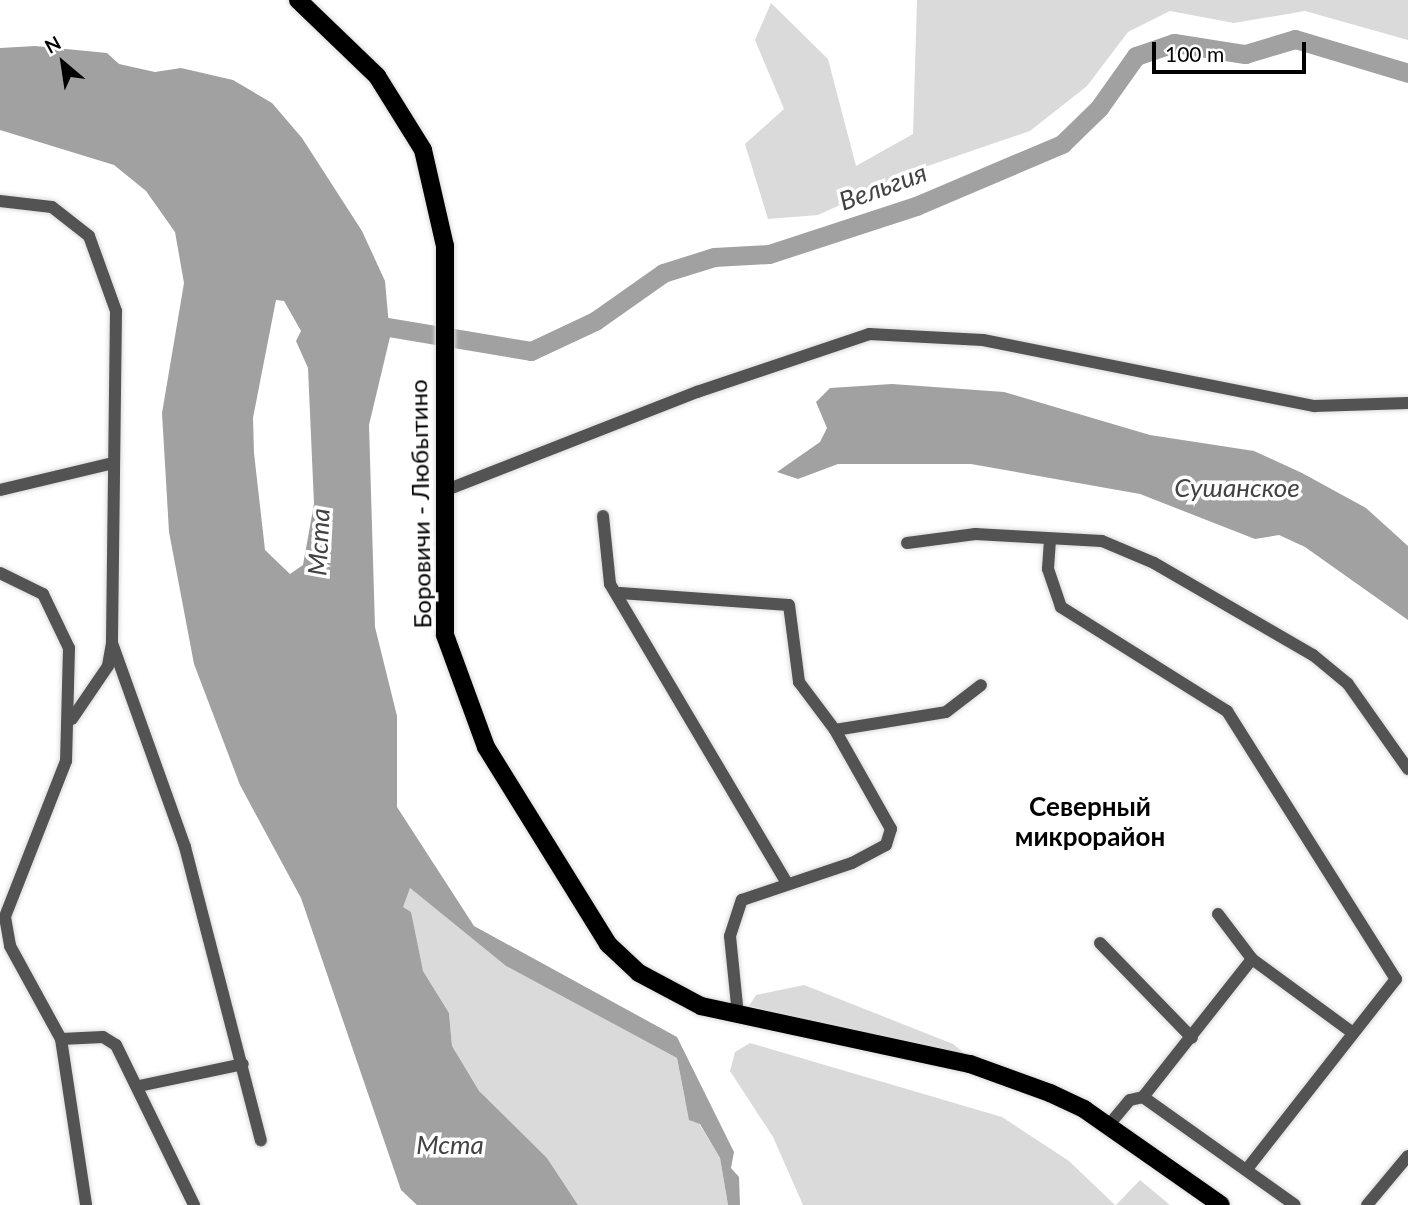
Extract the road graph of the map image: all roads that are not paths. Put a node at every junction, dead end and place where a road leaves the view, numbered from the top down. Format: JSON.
{"nodes":[{"id":1,"x":298,"y":0,"type":"edge"},
{"id":2,"x":0,"y":201,"type":"edge"},
{"id":3,"x":1408,"y":403,"type":"edge"},
{"id":4,"x":109,"y":464,"type":"junction"},
{"id":5,"x":0,"y":490,"type":"edge"},
{"id":6,"x":444,"y":491,"type":"junction"},
{"id":7,"x":603,"y":516,"type":"dead end"},
{"id":8,"x":1050,"y":540,"type":"junction"},
{"id":9,"x":907,"y":543,"type":"dead end"},
{"id":10,"x":0,"y":573,"type":"edge"},
{"id":11,"x":620,"y":593,"type":"junction"},
{"id":12,"x":111,"y":643,"type":"junction"},
{"id":13,"x":981,"y":685,"type":"dead end"},
{"id":14,"x":71,"y":722,"type":"junction"},
{"id":15,"x":835,"y":730,"type":"junction"},
{"id":16,"x":1408,"y":769,"type":"edge"},
{"id":17,"x":787,"y":883,"type":"junction"},
{"id":18,"x":1218,"y":914,"type":"dead end"},
{"id":19,"x":1100,"y":943,"type":"dead end"},
{"id":20,"x":1252,"y":959,"type":"junction"},
{"id":21,"x":745,"y":1017,"type":"junction"},
{"id":22,"x":1353,"y":1033,"type":"junction"},
{"id":23,"x":1192,"y":1038,"type":"junction"},
{"id":24,"x":61,"y":1040,"type":"junction"},
{"id":25,"x":243,"y":1064,"type":"junction"},
{"id":26,"x":139,"y":1086,"type":"junction"},
{"id":27,"x":1143,"y":1097,"type":"junction"},
{"id":28,"x":1108,"y":1126,"type":"junction"},
{"id":29,"x":261,"y":1140,"type":"dead end"},
{"id":30,"x":1408,"y":1156,"type":"edge"},
{"id":31,"x":1247,"y":1169,"type":"junction"},
{"id":32,"x":86,"y":1205,"type":"edge"},
{"id":33,"x":194,"y":1205,"type":"edge"},
{"id":34,"x":1221,"y":1205,"type":"edge"},
{"id":35,"x":1295,"y":1205,"type":"edge"},
{"id":36,"x":1367,"y":1205,"type":"edge"}],
"edges":[{"from":1,"to":6,"type":"main road","name":"Боровичи - Любытино"},
{"from":2,"to":4,"type":"street"},
{"from":3,"to":6,"type":"street"},
{"from":4,"to":5,"type":"street"},
{"from":4,"to":12,"type":"street"},
{"from":6,"to":21,"type":"main road","name":"Боровичи - Любытино"},
{"from":7,"to":11,"type":"street"},
{"from":8,"to":9,"type":"street"},
{"from":8,"to":16,"type":"street"},
{"from":8,"to":22,"type":"street"},
{"from":10,"to":14,"type":"street"},
{"from":11,"to":15,"type":"street"},
{"from":11,"to":17,"type":"street"},
{"from":12,"to":14,"type":"street"},
{"from":12,"to":25,"type":"street"},
{"from":13,"to":15,"type":"street"},
{"from":14,"to":24,"type":"street"},
{"from":15,"to":17,"type":"street"},
{"from":17,"to":21,"type":"street"},
{"from":18,"to":20,"type":"street"},
{"from":19,"to":23,"type":"street"},
{"from":20,"to":22,"type":"street"},
{"from":20,"to":23,"type":"street"},
{"from":21,"to":28,"type":"main road","name":"Боровичи - Любытино"},
{"from":22,"to":31,"type":"street"},
{"from":23,"to":27,"type":"street"},
{"from":24,"to":26,"type":"street"},
{"from":24,"to":32,"type":"street"},
{"from":25,"to":26,"type":"street"},
{"from":25,"to":29,"type":"street"},
{"from":26,"to":33,"type":"street"},
{"from":27,"to":28,"type":"street"},
{"from":27,"to":31,"type":"street"},
{"from":28,"to":34,"type":"main road","name":"Боровичи - Любытино"},
{"from":30,"to":36,"type":"street"},
{"from":31,"to":35,"type":"street"}]}
